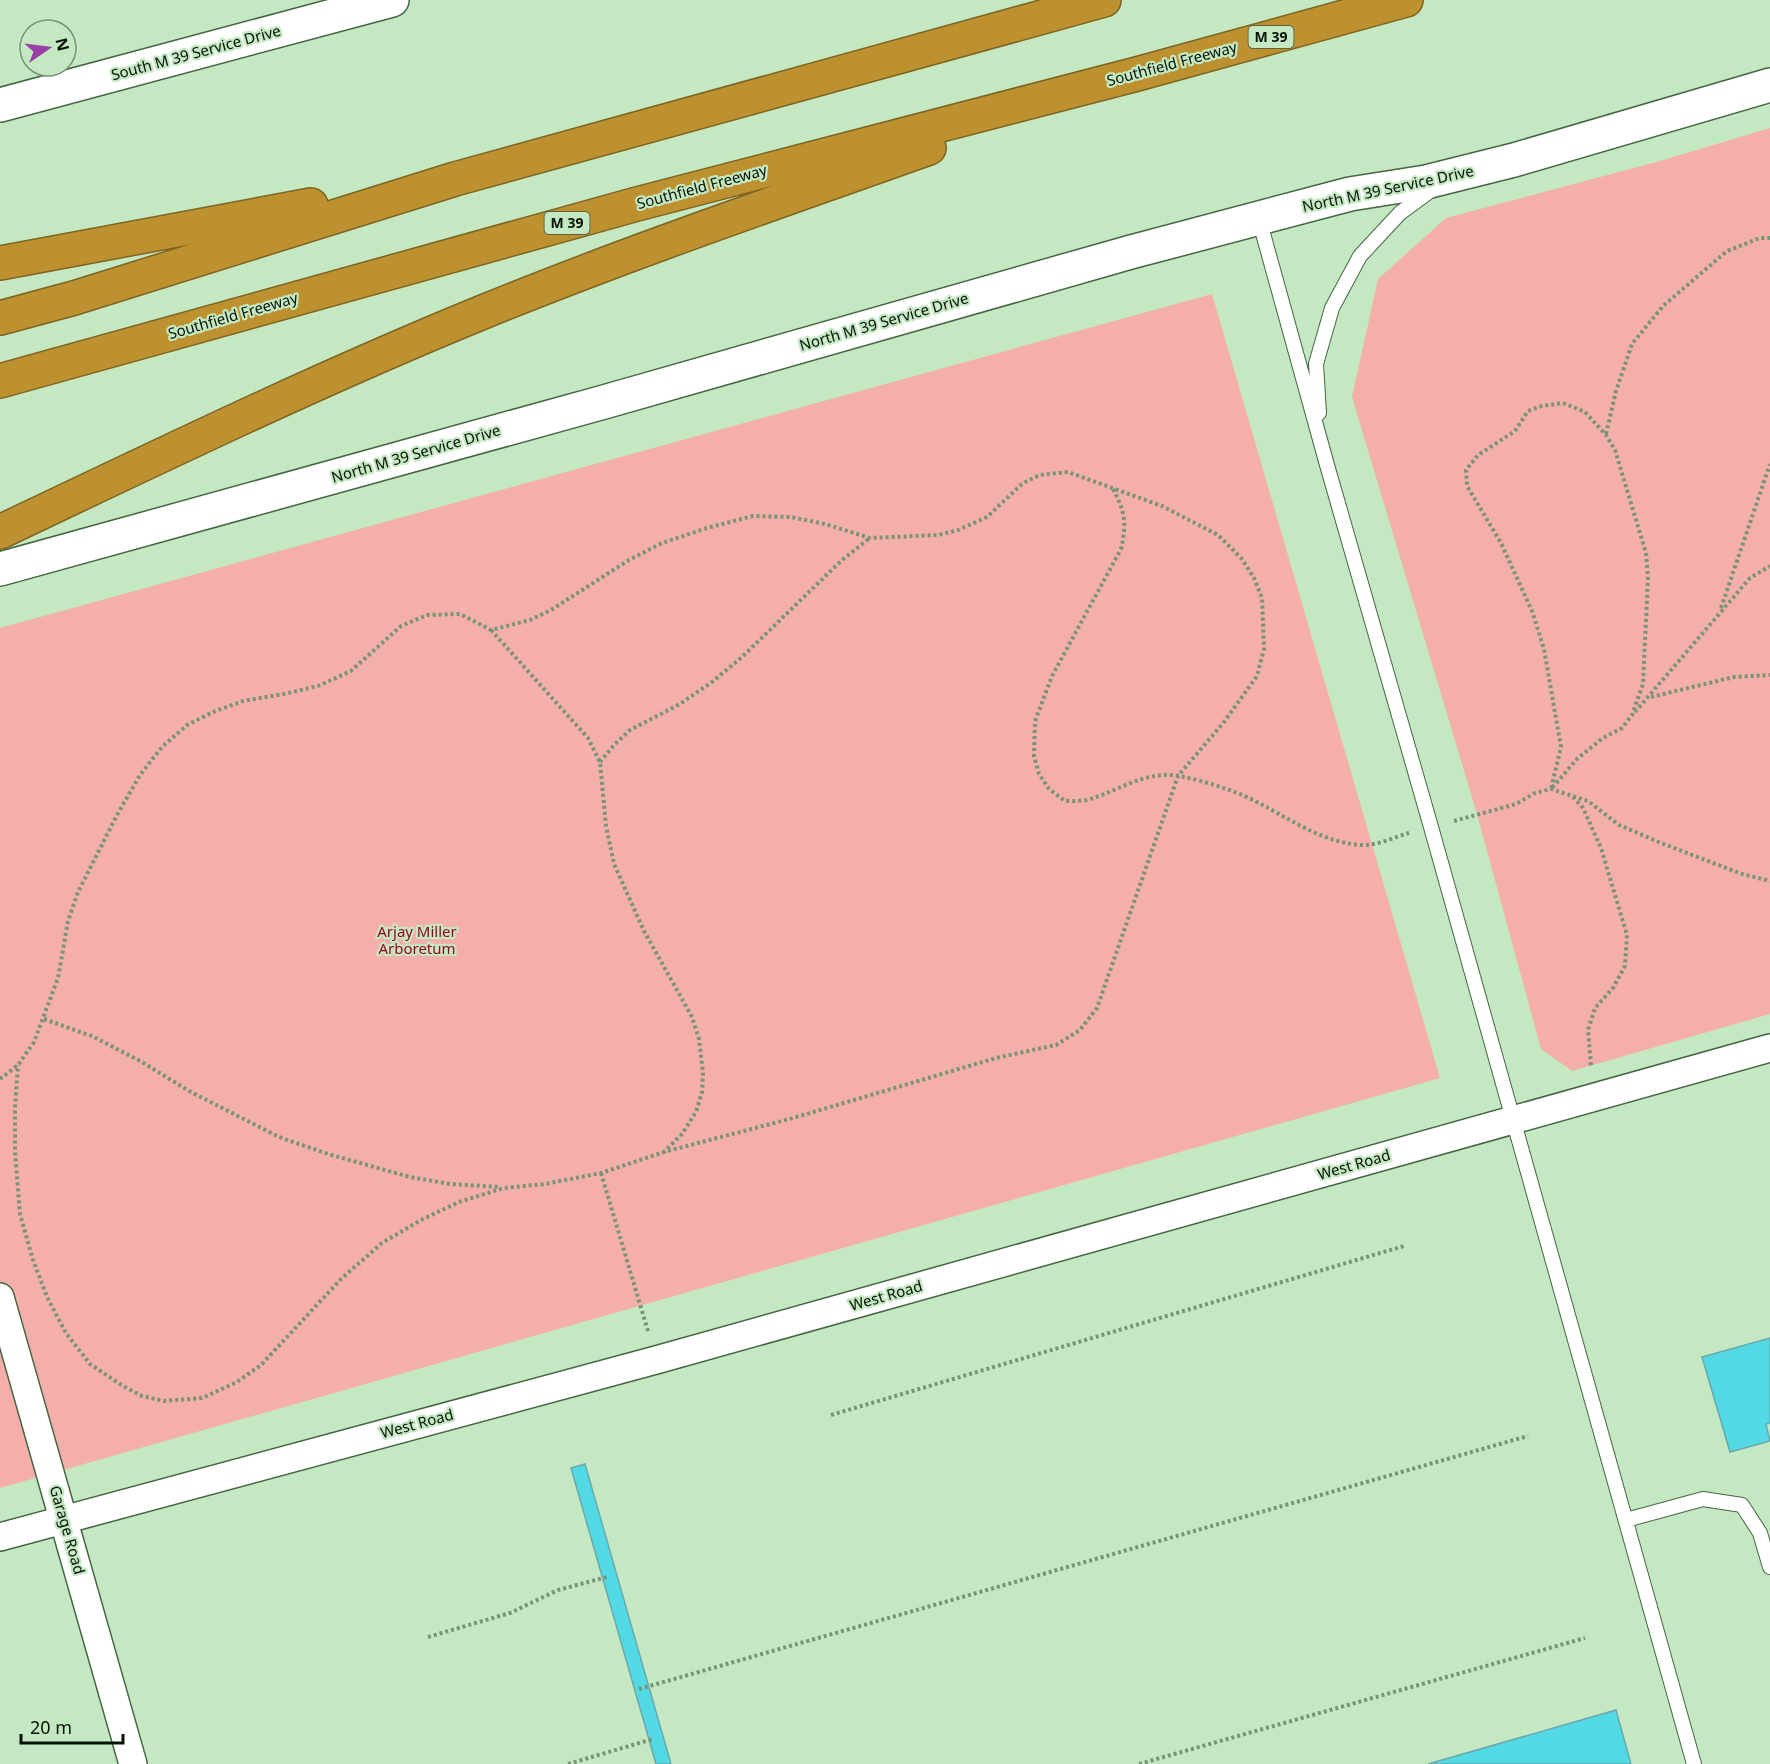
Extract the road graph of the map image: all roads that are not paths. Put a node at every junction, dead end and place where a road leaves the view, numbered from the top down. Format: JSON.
{"nodes":[{"id":1,"x":392,"y":0,"type":"edge"},
{"id":2,"x":1104,"y":0,"type":"edge"},
{"id":3,"x":1406,"y":0,"type":"edge"},
{"id":4,"x":1137,"y":74,"type":"junction"},
{"id":5,"x":1770,"y":85,"type":"edge"},
{"id":6,"x":0,"y":105,"type":"edge"},
{"id":7,"x":1450,"y":176,"type":"junction"},
{"id":8,"x":455,"y":179,"type":"junction"},
{"id":9,"x":1259,"y":219,"type":"junction"},
{"id":10,"x":0,"y":263,"type":"edge"},
{"id":11,"x":0,"y":318,"type":"edge"},
{"id":12,"x":0,"y":381,"type":"edge"},
{"id":13,"x":1327,"y":465,"type":"junction"},
{"id":14,"x":0,"y":532,"type":"edge"},
{"id":15,"x":0,"y":569,"type":"edge"},
{"id":16,"x":1770,"y":1048,"type":"edge"},
{"id":17,"x":1514,"y":1120,"type":"junction"},
{"id":18,"x":0,"y":1297,"type":"edge"},
{"id":19,"x":63,"y":1519,"type":"junction"},
{"id":20,"x":1626,"y":1520,"type":"junction"},
{"id":21,"x":0,"y":1537,"type":"edge"},
{"id":22,"x":1770,"y":1567,"type":"edge"},
{"id":23,"x":133,"y":1764,"type":"edge"},
{"id":24,"x":1694,"y":1764,"type":"edge"}],
"edges":[{"from":1,"to":6,"type":"main road","name":"South M 39 Service Drive"},
{"from":2,"to":8,"type":"highway"},
{"from":3,"to":4,"type":"highway","name":"Southfield Freeway","number":"M 39"},
{"from":4,"to":12,"type":"highway","name":"Southfield Freeway","number":"M 39"},
{"from":4,"to":14,"type":"highway"},
{"from":5,"to":7,"type":"main road","name":"North M 39 Service Drive"},
{"from":7,"to":9,"type":"main road","name":"North M 39 Service Drive"},
{"from":7,"to":13,"type":"lane"},
{"from":8,"to":10,"type":"highway"},
{"from":8,"to":11,"type":"highway"},
{"from":9,"to":13,"type":"lane"},
{"from":9,"to":15,"type":"main road","name":"North M 39 Service Drive"},
{"from":13,"to":17,"type":"lane"},
{"from":16,"to":17,"type":"street","name":"West Road"},
{"from":17,"to":19,"type":"street","name":"West Road"},
{"from":17,"to":20,"type":"lane"},
{"from":18,"to":19,"type":"street","name":"Garage Road"},
{"from":19,"to":21,"type":"street","name":"West Road"},
{"from":19,"to":23,"type":"street","name":"Garage Road"},
{"from":20,"to":22,"type":"lane"},
{"from":20,"to":24,"type":"lane"}]}
